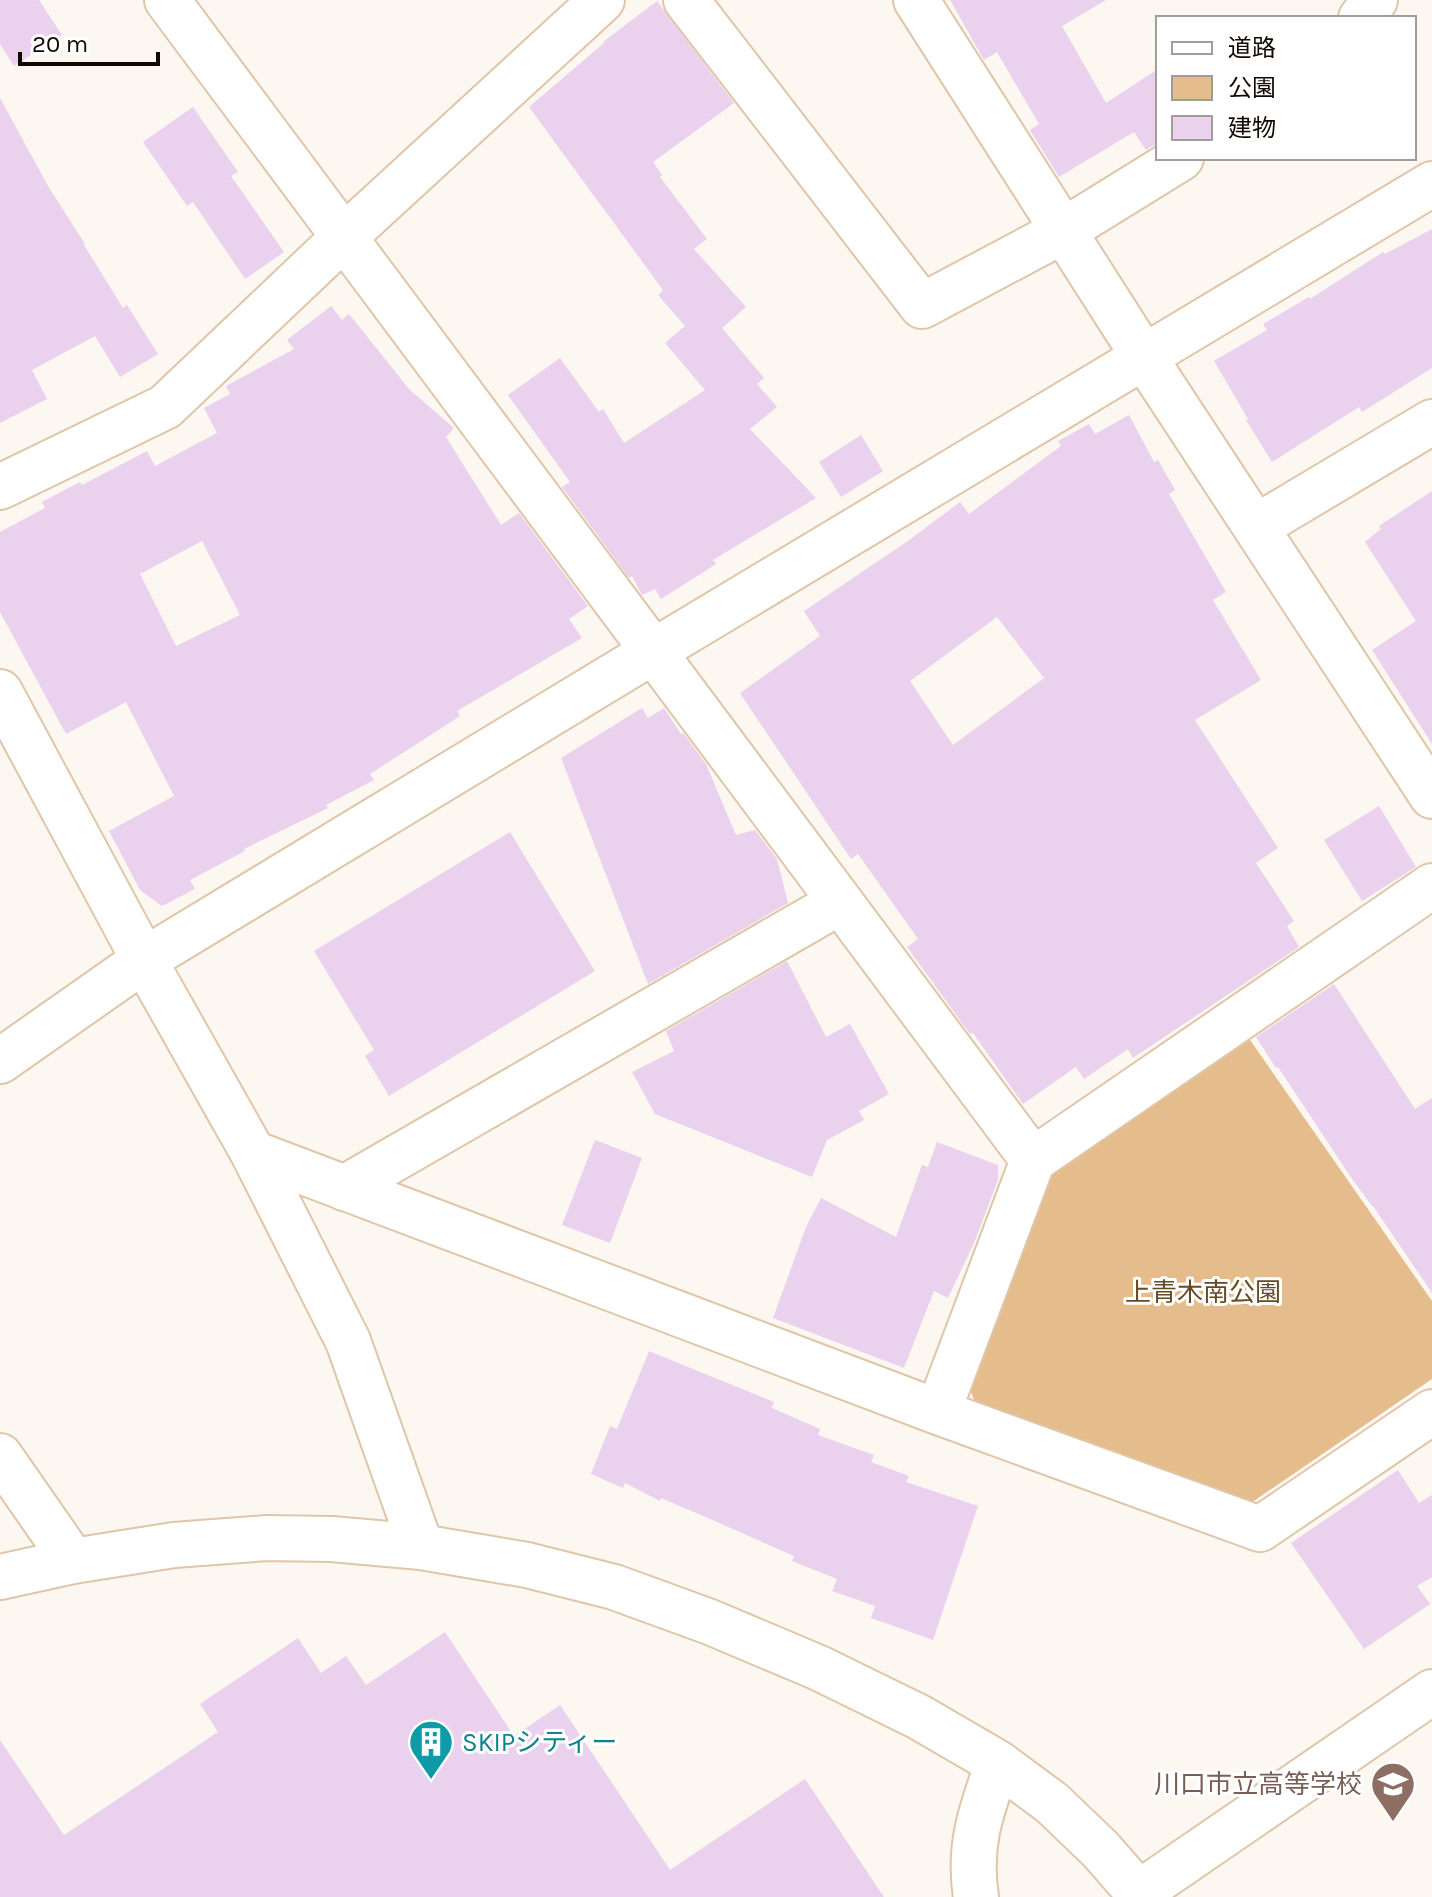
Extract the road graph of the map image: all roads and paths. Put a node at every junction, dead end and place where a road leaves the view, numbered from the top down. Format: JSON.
{"nodes":[{"id":1,"x":167,"y":0,"type":"edge"},
{"id":2,"x":602,"y":0,"type":"edge"},
{"id":3,"x":686,"y":0,"type":"edge"},
{"id":4,"x":916,"y":0,"type":"edge"},
{"id":5,"x":1375,"y":0,"type":"edge"},
{"id":6,"x":1363,"y":16,"type":"edge"},
{"id":7,"x":1178,"y":160,"type":"edge"},
{"id":8,"x":1432,"y":184,"type":"edge"},
{"id":9,"x":1063,"y":231,"type":"junction"},
{"id":10,"x":343,"y":238,"type":"junction"},
{"id":11,"x":1144,"y":357,"type":"junction"},
{"id":12,"x":1432,"y":422,"type":"edge"},
{"id":13,"x":0,"y":487,"type":"edge"},
{"id":14,"x":1256,"y":527,"type":"junction"},
{"id":15,"x":654,"y":651,"type":"junction"},
{"id":16,"x":0,"y":692,"type":"edge"},
{"id":17,"x":1432,"y":796,"type":"edge"},
{"id":18,"x":1432,"y":886,"type":"edge"},
{"id":19,"x":840,"y":902,"type":"junction"},
{"id":20,"x":144,"y":960,"type":"junction"},
{"id":21,"x":0,"y":1061,"type":"edge"},
{"id":22,"x":253,"y":1153,"type":"junction"},
{"id":23,"x":1033,"y":1160,"type":"junction"},
{"id":24,"x":344,"y":1188,"type":"junction"},
{"id":25,"x":938,"y":1412,"type":"junction"},
{"id":26,"x":1432,"y":1412,"type":"edge"},
{"id":27,"x":0,"y":1456,"type":"edge"},
{"id":28,"x":421,"y":1547,"type":"junction"},
{"id":29,"x":73,"y":1561,"type":"junction"},
{"id":30,"x":0,"y":1577,"type":"edge"},
{"id":31,"x":1432,"y":1692,"type":"edge"},
{"id":32,"x":998,"y":1763,"type":"junction"},
{"id":33,"x":1140,"y":1895,"type":"edge"},
{"id":34,"x":976,"y":1897,"type":"edge"}],
"edges":[{"from":1,"to":10,"type":"street"},
{"from":2,"to":10,"type":"street"},
{"from":3,"to":9,"type":"street"},
{"from":4,"to":9,"type":"street"},
{"from":5,"to":6,"type":"street"},
{"from":7,"to":9,"type":"street"},
{"from":8,"to":11,"type":"street"},
{"from":9,"to":11,"type":"street"},
{"from":10,"to":13,"type":"street"},
{"from":10,"to":15,"type":"street"},
{"from":11,"to":14,"type":"street"},
{"from":11,"to":15,"type":"street"},
{"from":12,"to":14,"type":"street"},
{"from":14,"to":17,"type":"street"},
{"from":15,"to":19,"type":"street"},
{"from":15,"to":20,"type":"street"},
{"from":16,"to":20,"type":"street"},
{"from":18,"to":23,"type":"street"},
{"from":19,"to":23,"type":"street"},
{"from":19,"to":24,"type":"street"},
{"from":20,"to":21,"type":"street"},
{"from":20,"to":22,"type":"street"},
{"from":22,"to":24,"type":"street"},
{"from":22,"to":28,"type":"street"},
{"from":23,"to":25,"type":"street"},
{"from":24,"to":25,"type":"street"},
{"from":25,"to":26,"type":"street"},
{"from":27,"to":29,"type":"street"},
{"from":28,"to":29,"type":"street"},
{"from":28,"to":32,"type":"street"},
{"from":29,"to":30,"type":"street"},
{"from":31,"to":33,"type":"street"},
{"from":32,"to":33,"type":"street"},
{"from":32,"to":34,"type":"street"}]}
